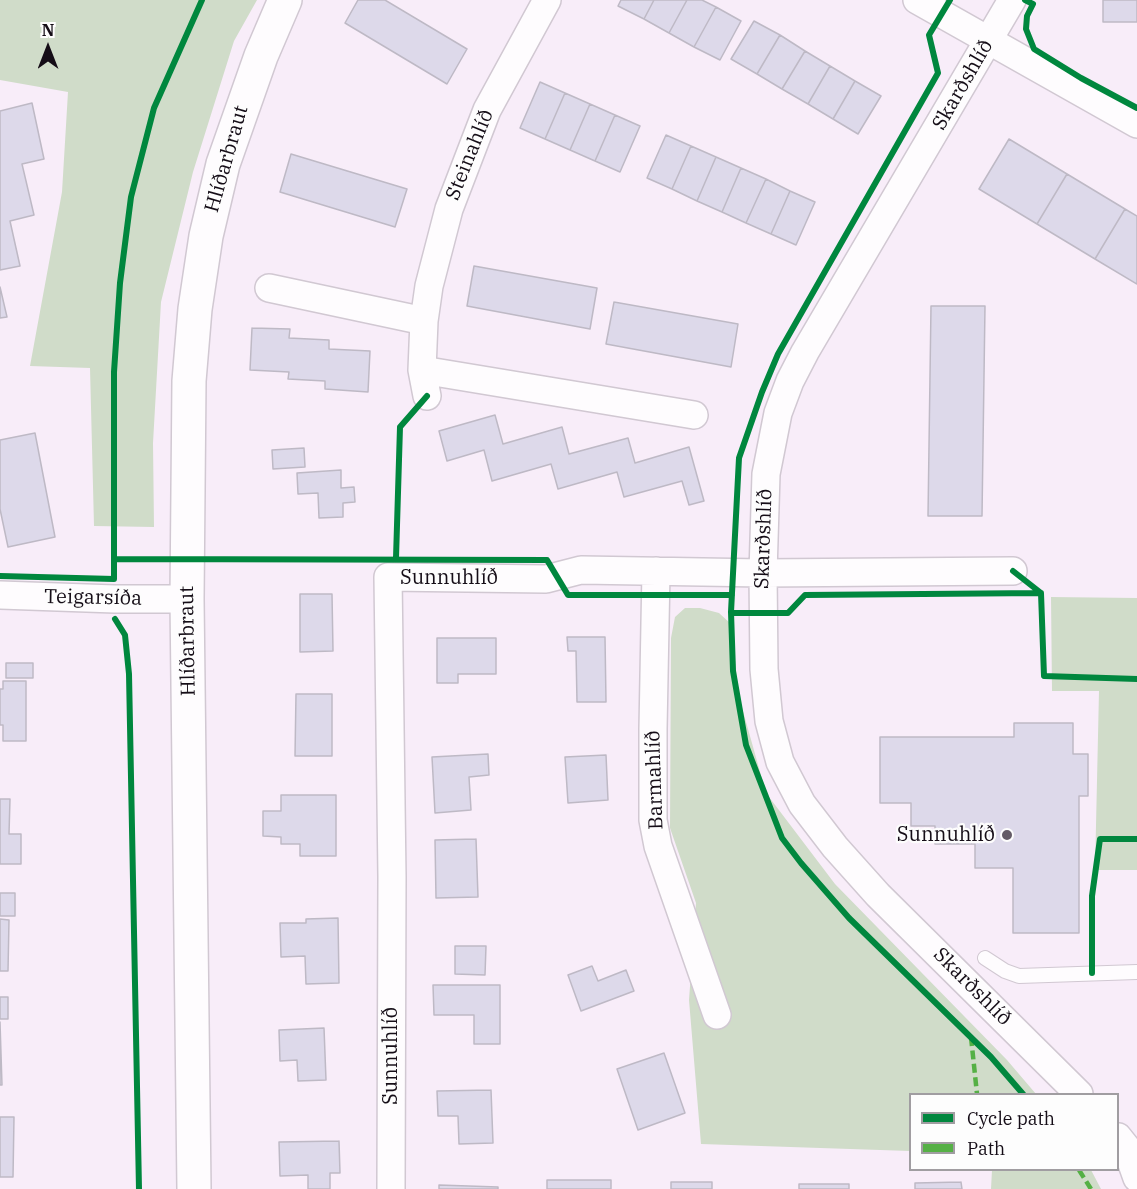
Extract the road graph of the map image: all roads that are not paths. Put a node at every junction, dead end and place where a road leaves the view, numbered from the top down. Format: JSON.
{"nodes":[{"id":1,"x":285,"y":0,"type":"edge"},
{"id":2,"x":547,"y":0,"type":"edge"},
{"id":3,"x":917,"y":0,"type":"edge"},
{"id":4,"x":1012,"y":0,"type":"edge"},
{"id":5,"x":989,"y":41,"type":"junction"},
{"id":6,"x":1137,"y":124,"type":"edge"},
{"id":7,"x":269,"y":288,"type":"dead end"},
{"id":8,"x":424,"y":321,"type":"junction"},
{"id":9,"x":422,"y":370,"type":"junction"},
{"id":10,"x":427,"y":396,"type":"dead end"},
{"id":11,"x":694,"y":415,"type":"dead end"},
{"id":12,"x":656,"y":571,"type":"junction"},
{"id":13,"x":1013,"y":571,"type":"dead end"},
{"id":14,"x":763,"y":573,"type":"junction"},
{"id":15,"x":0,"y":595,"type":"edge"},
{"id":16,"x":187,"y":599,"type":"junction"},
{"id":17,"x":985,"y":958,"type":"dead end"},
{"id":18,"x":1137,"y":972,"type":"edge"},
{"id":19,"x":717,"y":1015,"type":"dead end"},
{"id":20,"x":1077,"y":1093,"type":"edge"},
{"id":21,"x":1127,"y":1142,"type":"edge"},
{"id":22,"x":1137,"y":1178,"type":"edge"},
{"id":23,"x":194,"y":1189,"type":"edge"},
{"id":24,"x":391,"y":1189,"type":"edge"}],
"edges":[{"from":1,"to":16,"type":"main road","name":"Hlíðarbraut"},
{"from":2,"to":8,"type":"street","name":"Steinahlíð"},
{"from":3,"to":5,"type":"street"},
{"from":4,"to":5,"type":"street","name":"Skarðshlíð"},
{"from":5,"to":6,"type":"street"},
{"from":5,"to":14,"type":"street","name":"Skarðshlíð"},
{"from":7,"to":8,"type":"street"},
{"from":8,"to":9,"type":"street","name":"Steinahlíð"},
{"from":9,"to":10,"type":"street","name":"Steinahlíð"},
{"from":9,"to":11,"type":"street"},
{"from":12,"to":14,"type":"street","name":"Sunnuhlíð"},
{"from":12,"to":19,"type":"street","name":"Barmahlíð"},
{"from":12,"to":24,"type":"street","name":"Sunnuhlíð"},
{"from":13,"to":14,"type":"street","name":"Sunnuhlíð"},
{"from":14,"to":20,"type":"street","name":"Skarðshlíð"},
{"from":15,"to":16,"type":"street","name":"Teigarsíða"},
{"from":16,"to":23,"type":"main road","name":"Hlíðarbraut"},
{"from":17,"to":18,"type":"lane"},
{"from":21,"to":22,"type":"street"}]}
